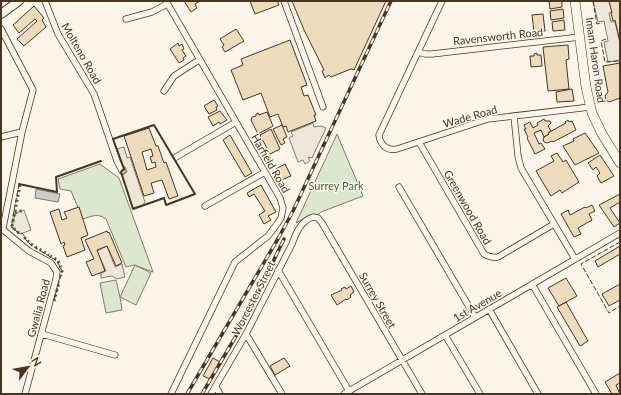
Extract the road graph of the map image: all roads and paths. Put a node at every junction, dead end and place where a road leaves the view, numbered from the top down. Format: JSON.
{"nodes":[{"id":1,"x":14,"y":1,"type":"edge"},
{"id":2,"x":19,"y":1,"type":"edge"},
{"id":3,"x":45,"y":1,"type":"edge"},
{"id":4,"x":284,"y":1,"type":"edge"},
{"id":5,"x":442,"y":1,"type":"edge"},
{"id":6,"x":575,"y":1,"type":"edge"},
{"id":7,"x":166,"y":3,"type":"edge"},
{"id":8,"x":1,"y":14,"type":"edge"},
{"id":9,"x":126,"y":19,"type":"dead end"},
{"id":10,"x":1,"y":29,"type":"edge"},
{"id":11,"x":580,"y":37,"type":"junction"},
{"id":12,"x":418,"y":52,"type":"junction"},
{"id":13,"x":199,"y":60,"type":"junction"},
{"id":14,"x":164,"y":91,"type":"dead end"},
{"id":15,"x":323,"y":107,"type":"dead end"},
{"id":16,"x":590,"y":107,"type":"junction"},
{"id":17,"x":514,"y":116,"type":"junction"},
{"id":18,"x":236,"y":122,"type":"junction"},
{"id":19,"x":22,"y":132,"type":"junction"},
{"id":20,"x":1,"y":138,"type":"edge"},
{"id":21,"x":419,"y":142,"type":"junction"},
{"id":22,"x":176,"y":157,"type":"dead end"},
{"id":23,"x":620,"y":163,"type":"edge"},
{"id":24,"x":122,"y":171,"type":"dead end"},
{"id":25,"x":265,"y":172,"type":"junction"},
{"id":26,"x":399,"y":187,"type":"dead end"},
{"id":27,"x":205,"y":206,"type":"dead end"},
{"id":28,"x":316,"y":217,"type":"joint"},
{"id":29,"x":554,"y":224,"type":"junction"},
{"id":30,"x":2,"y":228,"type":"edge"},
{"id":31,"x":620,"y":233,"type":"edge"},
{"id":32,"x":575,"y":259,"type":"junction"},
{"id":33,"x":278,"y":270,"type":"junction"},
{"id":34,"x":532,"y":284,"type":"junction"},
{"id":35,"x":489,"y":309,"type":"junction"},
{"id":36,"x":475,"y":318,"type":"junction"},
{"id":37,"x":42,"y":334,"type":"junction"},
{"id":38,"x":246,"y":334,"type":"junction"},
{"id":39,"x":445,"y":335,"type":"junction"},
{"id":40,"x":115,"y":355,"type":"dead end"},
{"id":41,"x":402,"y":360,"type":"junction"},
{"id":42,"x":216,"y":387,"type":"junction"},
{"id":43,"x":347,"y":393,"type":"edge"},
{"id":44,"x":25,"y":394,"type":"edge"},
{"id":45,"x":171,"y":394,"type":"edge"},
{"id":46,"x":212,"y":394,"type":"edge"},
{"id":47,"x":220,"y":394,"type":"edge"},
{"id":48,"x":282,"y":394,"type":"edge"},
{"id":49,"x":422,"y":394,"type":"edge"},
{"id":50,"x":480,"y":394,"type":"edge"},
{"id":51,"x":538,"y":394,"type":"edge"},
{"id":52,"x":596,"y":394,"type":"edge"}],
"edges":[{"from":1,"to":8,"type":"main road"},
{"from":2,"to":8,"type":"main road"},
{"from":3,"to":24,"type":"street","name":"Molteno Road"},
{"from":4,"to":15,"type":"street"},
{"from":5,"to":12,"type":"street"},
{"from":6,"to":11,"type":"main road","name":"Imam Haron Road"},
{"from":7,"to":9,"type":"street"},
{"from":7,"to":13,"type":"street","name":"Harfield Road"},
{"from":10,"to":19,"type":"street"},
{"from":11,"to":12,"type":"street","name":"Ravensworth Road"},
{"from":11,"to":16,"type":"main road","name":"Imam Haron Road"},
{"from":12,"to":21,"type":"street","name":"Wade Road"},
{"from":13,"to":14,"type":"street"},
{"from":13,"to":18,"type":"street","name":"Harfield Road"},
{"from":16,"to":17,"type":"street","name":"Wade Road"},
{"from":16,"to":23,"type":"main road","name":"Imam Haron Road"},
{"from":17,"to":21,"type":"street","name":"Wade Road"},
{"from":17,"to":29,"type":"street"},
{"from":18,"to":22,"type":"street"},
{"from":18,"to":25,"type":"street","name":"Harfield Road"},
{"from":19,"to":20,"type":"street"},
{"from":19,"to":30,"type":"street"},
{"from":21,"to":29,"type":"street","name":"Greenwood Road"},
{"from":25,"to":27,"type":"street"},
{"from":25,"to":45,"type":"street","name":"Harfield Road"},
{"from":26,"to":36,"type":"street"},
{"from":28,"to":33,"type":"street","name":"Worcester Street"},
{"from":28,"to":41,"type":"street","name":"Surrey Street"},
{"from":29,"to":32,"type":"street"},
{"from":30,"to":37,"type":"street","name":"Gwalia Road"},
{"from":31,"to":32,"type":"street","name":"1st Avenue"},
{"from":32,"to":34,"type":"street","name":"1st Avenue"},
{"from":33,"to":38,"type":"street","name":"Worcester Street"},
{"from":33,"to":43,"type":"street"},
{"from":34,"to":35,"type":"street","name":"1st Avenue"},
{"from":34,"to":52,"type":"street"},
{"from":35,"to":36,"type":"street","name":"1st Avenue"},
{"from":35,"to":51,"type":"street"},
{"from":36,"to":39,"type":"street","name":"1st Avenue"},
{"from":37,"to":40,"type":"street"},
{"from":37,"to":44,"type":"street","name":"Gwalia Road"},
{"from":38,"to":42,"type":"street","name":"Worcester Street"},
{"from":38,"to":48,"type":"street"},
{"from":39,"to":41,"type":"street","name":"1st Avenue"},
{"from":39,"to":50,"type":"street"},
{"from":41,"to":43,"type":"street","name":"1st Avenue"},
{"from":41,"to":49,"type":"street","name":"Surrey Street"},
{"from":42,"to":46,"type":"street","name":"Worcester Street"},
{"from":42,"to":47,"type":"street"}]}
